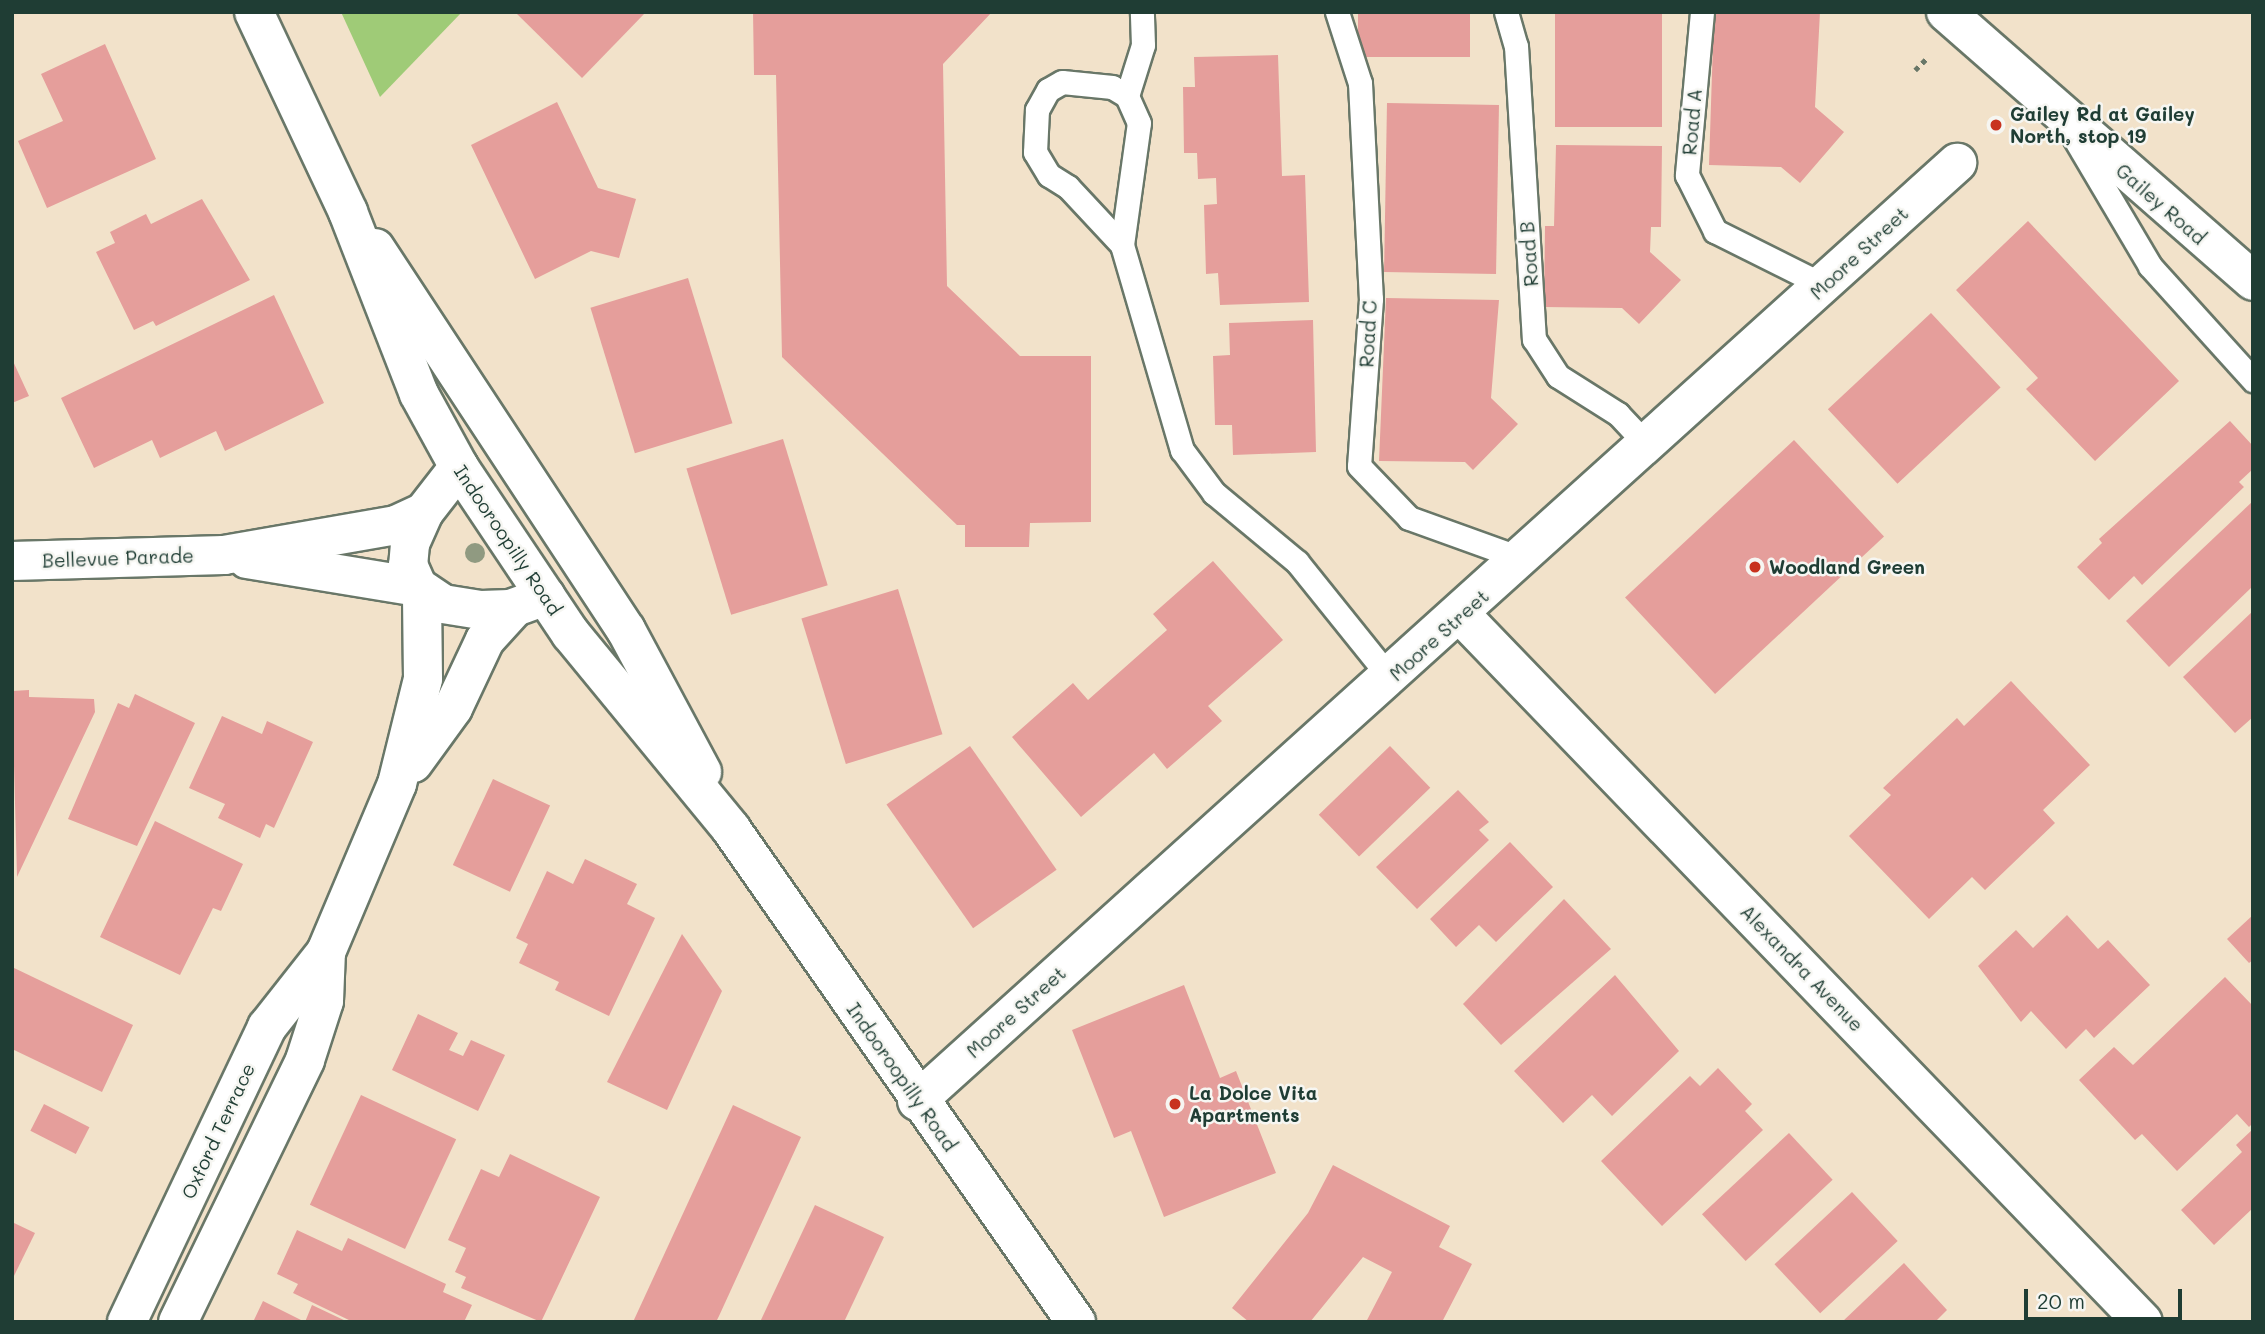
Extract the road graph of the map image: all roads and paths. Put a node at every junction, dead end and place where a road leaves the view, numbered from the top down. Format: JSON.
{"nodes":[{"id":1,"x":1142,"y":12,"type":"edge"},
{"id":2,"x":1336,"y":12,"type":"edge"},
{"id":3,"x":1506,"y":12,"type":"edge"},
{"id":4,"x":1702,"y":12,"type":"edge"},
{"id":5,"x":1946,"y":12,"type":"edge"},
{"id":6,"x":259,"y":14,"type":"edge"},
{"id":7,"x":1926,"y":59,"type":"dead end"},
{"id":8,"x":1915,"y":70,"type":"dead end"},
{"id":9,"x":1127,"y":96,"type":"junction"},
{"id":10,"x":2066,"y":122,"type":"junction"},
{"id":11,"x":1957,"y":163,"type":"dead end"},
{"id":12,"x":348,"y":212,"type":"junction"},
{"id":13,"x":1122,"y":245,"type":"junction"},
{"id":14,"x":2253,"y":281,"type":"edge"},
{"id":15,"x":1823,"y":285,"type":"junction"},
{"id":16,"x":2253,"y":380,"type":"edge"},
{"id":17,"x":1647,"y":445,"type":"junction"},
{"id":18,"x":459,"y":467,"type":"junction"},
{"id":19,"x":538,"y":503,"type":"junction"},
{"id":20,"x":424,"y":512,"type":"junction"},
{"id":21,"x":224,"y":555,"type":"junction"},
{"id":22,"x":1523,"y":559,"type":"junction"},
{"id":23,"x":12,"y":561,"type":"edge"},
{"id":24,"x":420,"y":589,"type":"junction"},
{"id":25,"x":530,"y":602,"type":"junction"},
{"id":26,"x":1461,"y":615,"type":"junction"},
{"id":27,"x":1391,"y":679,"type":"junction"},
{"id":28,"x":397,"y":784,"type":"junction"},
{"id":29,"x":731,"y":830,"type":"junction"},
{"id":30,"x":326,"y":952,"type":"junction"},
{"id":31,"x":917,"y":1101,"type":"junction"},
{"id":32,"x":127,"y":1322,"type":"edge"},
{"id":33,"x":178,"y":1322,"type":"edge"},
{"id":34,"x":1076,"y":1322,"type":"edge"},
{"id":35,"x":2143,"y":1322,"type":"edge"}],
"edges":[{"from":1,"to":9,"type":"lane"},
{"from":2,"to":22,"type":"lane","name":"Road C"},
{"from":3,"to":17,"type":"lane","name":"Road B"},
{"from":4,"to":15,"type":"lane","name":"Road A"},
{"from":5,"to":10,"type":"street","name":"Gailey Road"},
{"from":6,"to":12,"type":"street","name":"Indooroopilly Road"},
{"from":7,"to":8,"type":"path"},
{"from":9,"to":13,"type":"lane"},
{"from":9,"to":13,"type":"lane"},
{"from":10,"to":14,"type":"street","name":"Gailey Road"},
{"from":10,"to":16,"type":"lane"},
{"from":11,"to":15,"type":"street","name":"Moore Street"},
{"from":12,"to":18,"type":"street","name":"Indooroopilly Road"},
{"from":12,"to":19,"type":"street","name":"Indooroopilly Road"},
{"from":13,"to":27,"type":"lane"},
{"from":15,"to":17,"type":"street","name":"Moore Street"},
{"from":17,"to":22,"type":"street","name":"Moore Street"},
{"from":18,"to":19,"type":"street"},
{"from":18,"to":20,"type":"street"},
{"from":18,"to":25,"type":"street","name":"Indooroopilly Road"},
{"from":19,"to":25,"type":"street"},
{"from":19,"to":29,"type":"street","name":"Indooroopilly Road"},
{"from":20,"to":21,"type":"street","name":"Bellevue Parade"},
{"from":20,"to":24,"type":"street","name":"Oxford Terrace"},
{"from":21,"to":23,"type":"street","name":"Bellevue Parade"},
{"from":21,"to":24,"type":"street","name":"Bellevue Parade"},
{"from":22,"to":26,"type":"street","name":"Moore Street"},
{"from":24,"to":25,"type":"street","name":"Bellevue Parade"},
{"from":24,"to":28,"type":"street","name":"Oxford Terrace"},
{"from":25,"to":28,"type":"street","name":"Oxford Terrace"},
{"from":25,"to":29,"type":"street","name":"Indooroopilly Road"},
{"from":26,"to":27,"type":"street","name":"Moore Street"},
{"from":26,"to":35,"type":"street","name":"Alexandra Avenue"},
{"from":27,"to":31,"type":"street","name":"Moore Street"},
{"from":28,"to":30,"type":"street","name":"Oxford Terrace"},
{"from":29,"to":31,"type":"street","name":"Indooroopilly Road"},
{"from":30,"to":32,"type":"street","name":"Oxford Terrace"},
{"from":30,"to":33,"type":"street","name":"Oxford Terrace"},
{"from":31,"to":34,"type":"street","name":"Indooroopilly Road"}]}
